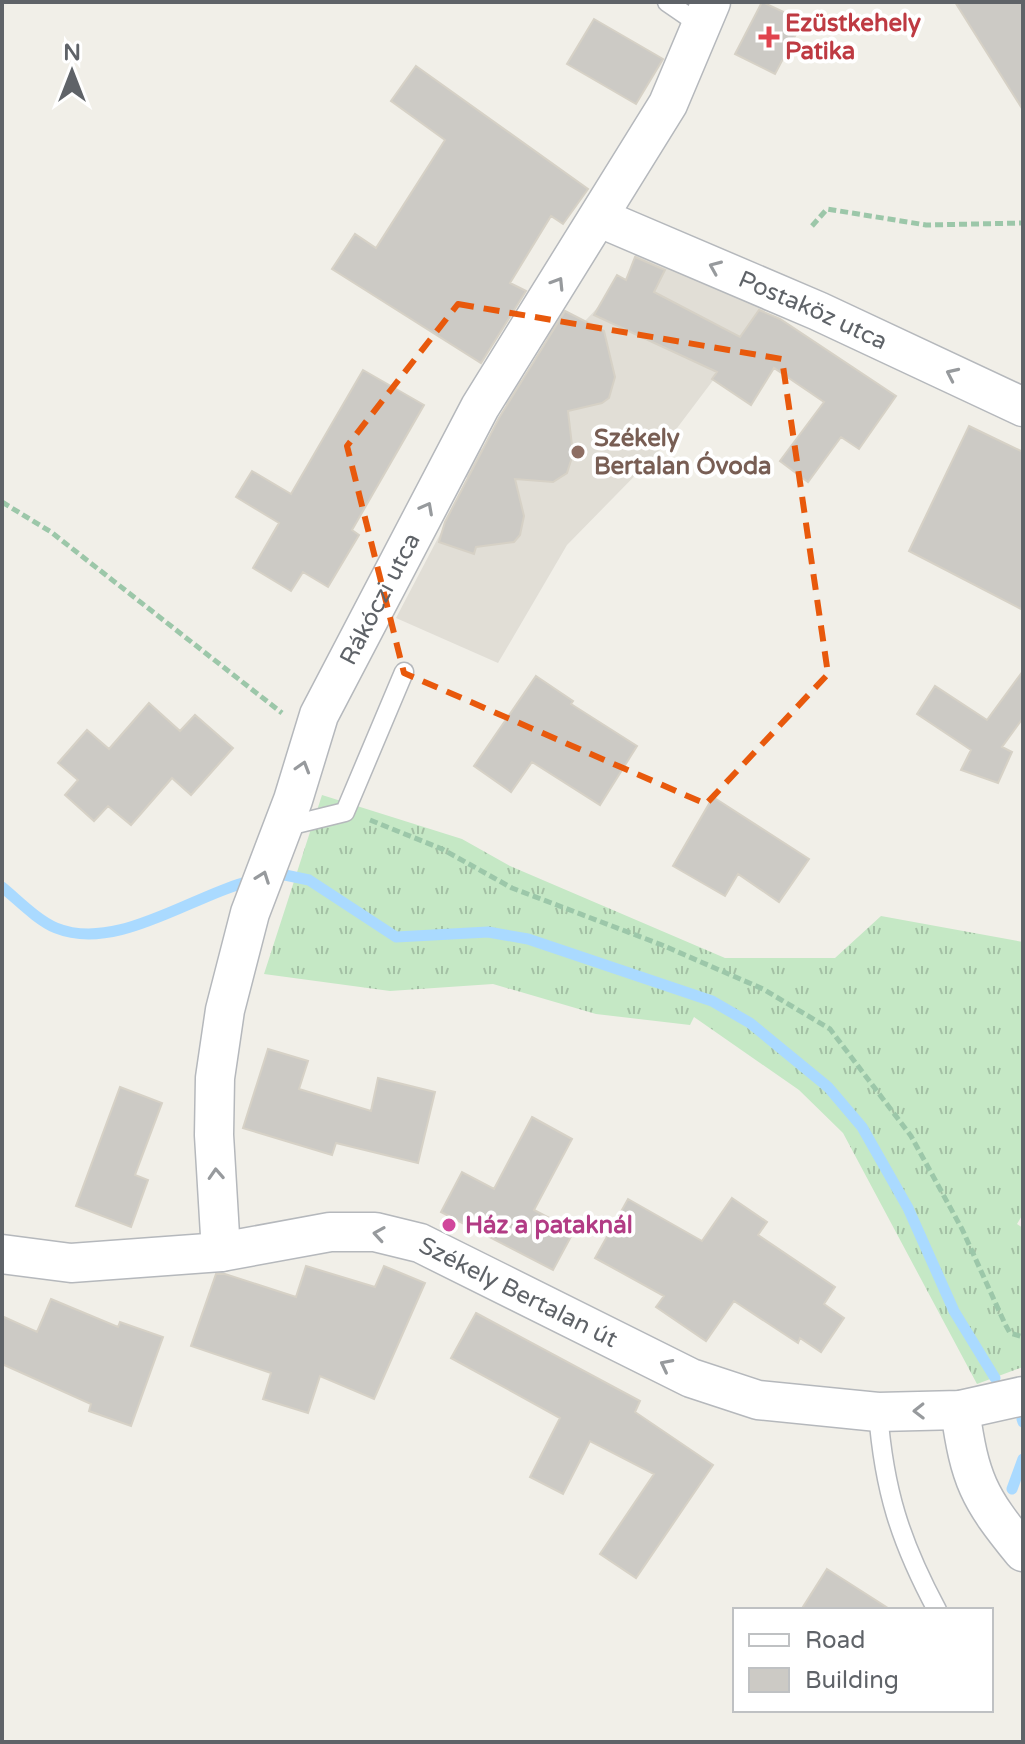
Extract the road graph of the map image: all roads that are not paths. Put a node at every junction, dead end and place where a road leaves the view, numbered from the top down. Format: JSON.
{"nodes":[{"id":1,"x":667,"y":2,"type":"edge"},
{"id":2,"x":705,"y":13,"type":"edge"},
{"id":3,"x":600,"y":218,"type":"junction"},
{"id":4,"x":1023,"y":407,"type":"edge"},
{"id":5,"x":404,"y":672,"type":"dead end"},
{"id":6,"x":279,"y":834,"type":"junction"},
{"id":7,"x":221,"y":1252,"type":"junction"},
{"id":8,"x":2,"y":1254,"type":"edge"},
{"id":9,"x":1023,"y":1396,"type":"edge"},
{"id":10,"x":960,"y":1410,"type":"junction"},
{"id":11,"x":878,"y":1412,"type":"junction"},
{"id":12,"x":1023,"y":1552,"type":"edge"},
{"id":13,"x":936,"y":1608,"type":"edge"}],
"edges":[{"from":1,"to":2,"type":"lane"},
{"from":2,"to":3,"type":"street","name":"Rákóczi utca"},
{"from":4,"to":3,"type":"street","name":"Postaköz utca","one_way":true},
{"from":6,"to":3,"type":"street","name":"Rákóczi utca","one_way":true},
{"from":5,"to":6,"type":"lane"},
{"from":7,"to":6,"type":"street","name":"Rákóczi utca","one_way":true},
{"from":7,"to":8,"type":"street","name":"Székely Bertalan út"},
{"from":11,"to":7,"type":"street","name":"Székely Bertalan út","one_way":true},
{"from":9,"to":10,"type":"street","name":"Székely Bertalan út"},
{"from":10,"to":11,"type":"street","name":"Székely Bertalan út","one_way":true},
{"from":10,"to":12,"type":"street"},
{"from":11,"to":13,"type":"lane"}]}
